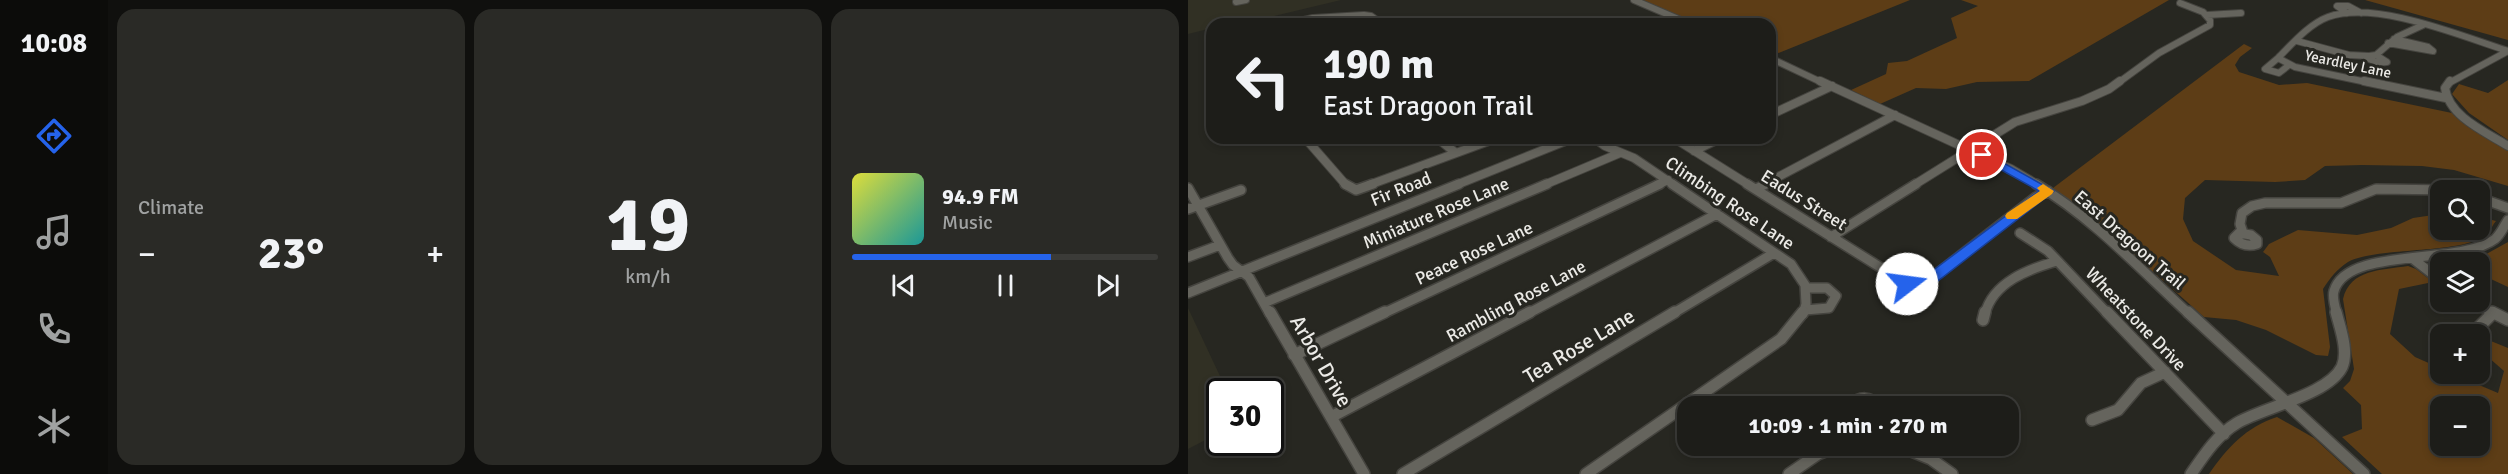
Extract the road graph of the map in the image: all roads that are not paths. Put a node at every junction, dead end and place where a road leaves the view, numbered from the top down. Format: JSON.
{"nodes":[{"id":1,"x":1246,"y":0,"type":"edge"},
{"id":2,"x":1634,"y":0,"type":"edge"},
{"id":3,"x":1236,"y":2,"type":"dead end"},
{"id":4,"x":2180,"y":3,"type":"dead end"},
{"id":5,"x":2241,"y":13,"type":"dead end"},
{"id":6,"x":2347,"y":13,"type":"junction"},
{"id":7,"x":2363,"y":14,"type":"junction"},
{"id":8,"x":2206,"y":15,"type":"junction"},
{"id":9,"x":1313,"y":18,"type":"edge"},
{"id":10,"x":1371,"y":18,"type":"edge"},
{"id":11,"x":1676,"y":18,"type":"edge"},
{"id":12,"x":2423,"y":26,"type":"junction"},
{"id":13,"x":2297,"y":41,"type":"junction"},
{"id":14,"x":2391,"y":41,"type":"junction"},
{"id":15,"x":2508,"y":51,"type":"edge"},
{"id":16,"x":2376,"y":55,"type":"junction"},
{"id":17,"x":2365,"y":57,"type":"junction"},
{"id":18,"x":2278,"y":58,"type":"junction"},
{"id":19,"x":1776,"y":61,"type":"edge"},
{"id":20,"x":2289,"y":65,"type":"junction"},
{"id":21,"x":1832,"y":86,"type":"junction"},
{"id":22,"x":2446,"y":98,"type":"junction"},
{"id":23,"x":1776,"y":112,"type":"edge"},
{"id":24,"x":1895,"y":115,"type":"junction"},
{"id":25,"x":1310,"y":144,"type":"edge"},
{"id":26,"x":1445,"y":144,"type":"edge"},
{"id":27,"x":1481,"y":144,"type":"edge"},
{"id":28,"x":1559,"y":144,"type":"edge"},
{"id":29,"x":1604,"y":144,"type":"edge"},
{"id":30,"x":1683,"y":144,"type":"edge"},
{"id":31,"x":1709,"y":144,"type":"edge"},
{"id":32,"x":2508,"y":146,"type":"edge"},
{"id":33,"x":1970,"y":149,"type":"junction"},
{"id":34,"x":1694,"y":151,"type":"junction"},
{"id":35,"x":1456,"y":153,"type":"junction"},
{"id":36,"x":1620,"y":153,"type":"junction"},
{"id":37,"x":1668,"y":180,"type":"junction"},
{"id":38,"x":1188,"y":188,"type":"edge"},
{"id":39,"x":1756,"y":189,"type":"junction"},
{"id":40,"x":2430,"y":189,"type":"edge"},
{"id":41,"x":1241,"y":190,"type":"dead end"},
{"id":42,"x":2048,"y":191,"type":"junction"},
{"id":43,"x":2490,"y":201,"type":"edge"},
{"id":44,"x":1198,"y":205,"type":"junction"},
{"id":45,"x":2508,"y":207,"type":"edge"},
{"id":46,"x":1188,"y":209,"type":"edge"},
{"id":47,"x":1717,"y":214,"type":"junction"},
{"id":48,"x":2508,"y":220,"type":"edge"},
{"id":49,"x":2020,"y":233,"type":"dead end"},
{"id":50,"x":2243,"y":233,"type":"dead end"},
{"id":51,"x":1831,"y":237,"type":"junction"},
{"id":52,"x":1220,"y":245,"type":"junction"},
{"id":53,"x":1774,"y":252,"type":"junction"},
{"id":54,"x":1188,"y":257,"type":"edge"},
{"id":55,"x":2412,"y":258,"type":"junction"},
{"id":56,"x":2057,"y":261,"type":"junction"},
{"id":57,"x":1241,"y":271,"type":"junction"},
{"id":58,"x":2430,"y":272,"type":"edge"},
{"id":59,"x":1807,"y":288,"type":"junction"},
{"id":60,"x":1188,"y":293,"type":"edge"},
{"id":61,"x":1264,"y":303,"type":"junction"},
{"id":62,"x":1805,"y":310,"type":"junction"},
{"id":63,"x":2490,"y":312,"type":"edge"},
{"id":64,"x":2493,"y":314,"type":"junction"},
{"id":65,"x":1983,"y":320,"type":"dead end"},
{"id":66,"x":2508,"y":320,"type":"edge"},
{"id":67,"x":2482,"y":324,"type":"edge"},
{"id":68,"x":1294,"y":355,"type":"junction"},
{"id":69,"x":2165,"y":372,"type":"junction"},
{"id":70,"x":2284,"y":401,"type":"junction"},
{"id":71,"x":1331,"y":417,"type":"junction"},
{"id":72,"x":2092,"y":420,"type":"dead end"},
{"id":73,"x":2224,"y":434,"type":"junction"},
{"id":74,"x":1814,"y":456,"type":"edge"},
{"id":75,"x":1924,"y":456,"type":"edge"},
{"id":76,"x":1364,"y":474,"type":"edge"},
{"id":77,"x":1403,"y":474,"type":"edge"},
{"id":78,"x":1586,"y":474,"type":"edge"},
{"id":79,"x":1789,"y":474,"type":"edge"},
{"id":80,"x":1952,"y":474,"type":"edge"},
{"id":81,"x":2191,"y":474,"type":"edge"},
{"id":82,"x":2364,"y":474,"type":"edge"}],
"edges":[{"from":1,"to":3,"type":"street"},
{"from":2,"to":11,"type":"street"},
{"from":4,"to":8,"type":"street"},
{"from":5,"to":8,"type":"street"},
{"from":6,"to":7,"type":"street"},
{"from":6,"to":7,"type":"street"},
{"from":6,"to":13,"type":"street"},
{"from":7,"to":12,"type":"street"},
{"from":8,"to":33,"type":"street"},
{"from":9,"to":10,"type":"street"},
{"from":12,"to":14,"type":"street"},
{"from":12,"to":15,"type":"street"},
{"from":13,"to":17,"type":"street"},
{"from":13,"to":18,"type":"street"},
{"from":14,"to":14,"type":"street"},
{"from":14,"to":16,"type":"street"},
{"from":15,"to":22,"type":"street"},
{"from":16,"to":17,"type":"street"},
{"from":16,"to":17,"type":"street"},
{"from":18,"to":20,"type":"street"},
{"from":18,"to":20,"type":"street","name":"Yeardley Lane"},
{"from":19,"to":21,"type":"street","name":"East Dragoon Trail"},
{"from":20,"to":22,"type":"street","name":"Yeardley Lane"},
{"from":21,"to":23,"type":"street"},
{"from":21,"to":24,"type":"street","name":"East Dragoon Trail"},
{"from":22,"to":32,"type":"street"},
{"from":24,"to":33,"type":"street","name":"East Dragoon Trail"},
{"from":24,"to":39,"type":"street"},
{"from":25,"to":35,"type":"street"},
{"from":26,"to":35,"type":"street"},
{"from":27,"to":35,"type":"street"},
{"from":28,"to":57,"type":"street","name":"Fir Road"},
{"from":29,"to":36,"type":"street","name":"Climbing Rose Lane"},
{"from":30,"to":34,"type":"street","name":"Eadus Street"},
{"from":31,"to":34,"type":"street"},
{"from":33,"to":42,"type":"street","name":"East Dragoon Trail"},
{"from":33,"to":51,"type":"street"},
{"from":34,"to":39,"type":"street","name":"Eadus Street"},
{"from":36,"to":37,"type":"street","name":"Climbing Rose Lane"},
{"from":36,"to":61,"type":"street","name":"Miniature Rose Lane"},
{"from":37,"to":47,"type":"street","name":"Climbing Rose Lane"},
{"from":37,"to":68,"type":"street","name":"Peace Rose Lane"},
{"from":38,"to":44,"type":"street","name":"Arbor Drive"},
{"from":39,"to":51,"type":"street","name":"Eadus Street"},
{"from":40,"to":50,"type":"street"},
{"from":41,"to":44,"type":"street"},
{"from":42,"to":51,"type":"street","name":"Eadus Street"},
{"from":42,"to":70,"type":"street","name":"East Dragoon Trail"},
{"from":43,"to":45,"type":"street"},
{"from":44,"to":46,"type":"street"},
{"from":44,"to":52,"type":"street","name":"Arbor Drive"},
{"from":47,"to":53,"type":"street","name":"Climbing Rose Lane"},
{"from":47,"to":71,"type":"street","name":"Rambling Rose Lane"},
{"from":48,"to":55,"type":"street"},
{"from":49,"to":56,"type":"street","name":"Wheatstone Drive"},
{"from":52,"to":54,"type":"street"},
{"from":52,"to":57,"type":"street","name":"Arbor Drive"},
{"from":53,"to":59,"type":"street","name":"Climbing Rose Lane"},
{"from":53,"to":77,"type":"street","name":"Tea Rose Lane"},
{"from":55,"to":58,"type":"street"},
{"from":55,"to":70,"type":"street"},
{"from":56,"to":65,"type":"street"},
{"from":56,"to":69,"type":"street","name":"Wheatstone Drive"},
{"from":57,"to":60,"type":"street","name":"Fir Road"},
{"from":57,"to":61,"type":"street","name":"Arbor Drive"},
{"from":59,"to":62,"type":"street"},
{"from":59,"to":62,"type":"street"},
{"from":61,"to":68,"type":"street","name":"Arbor Drive"},
{"from":62,"to":78,"type":"street"},
{"from":63,"to":64,"type":"street"},
{"from":64,"to":66,"type":"street"},
{"from":64,"to":67,"type":"street"},
{"from":68,"to":71,"type":"street","name":"Arbor Drive"},
{"from":69,"to":72,"type":"street"},
{"from":69,"to":73,"type":"street","name":"Wheatstone Drive"},
{"from":70,"to":73,"type":"street"},
{"from":70,"to":82,"type":"street","name":"East Dragoon Trail"},
{"from":71,"to":76,"type":"street","name":"Arbor Drive"},
{"from":73,"to":81,"type":"street"},
{"from":74,"to":79,"type":"street"},
{"from":75,"to":80,"type":"street"}]}
